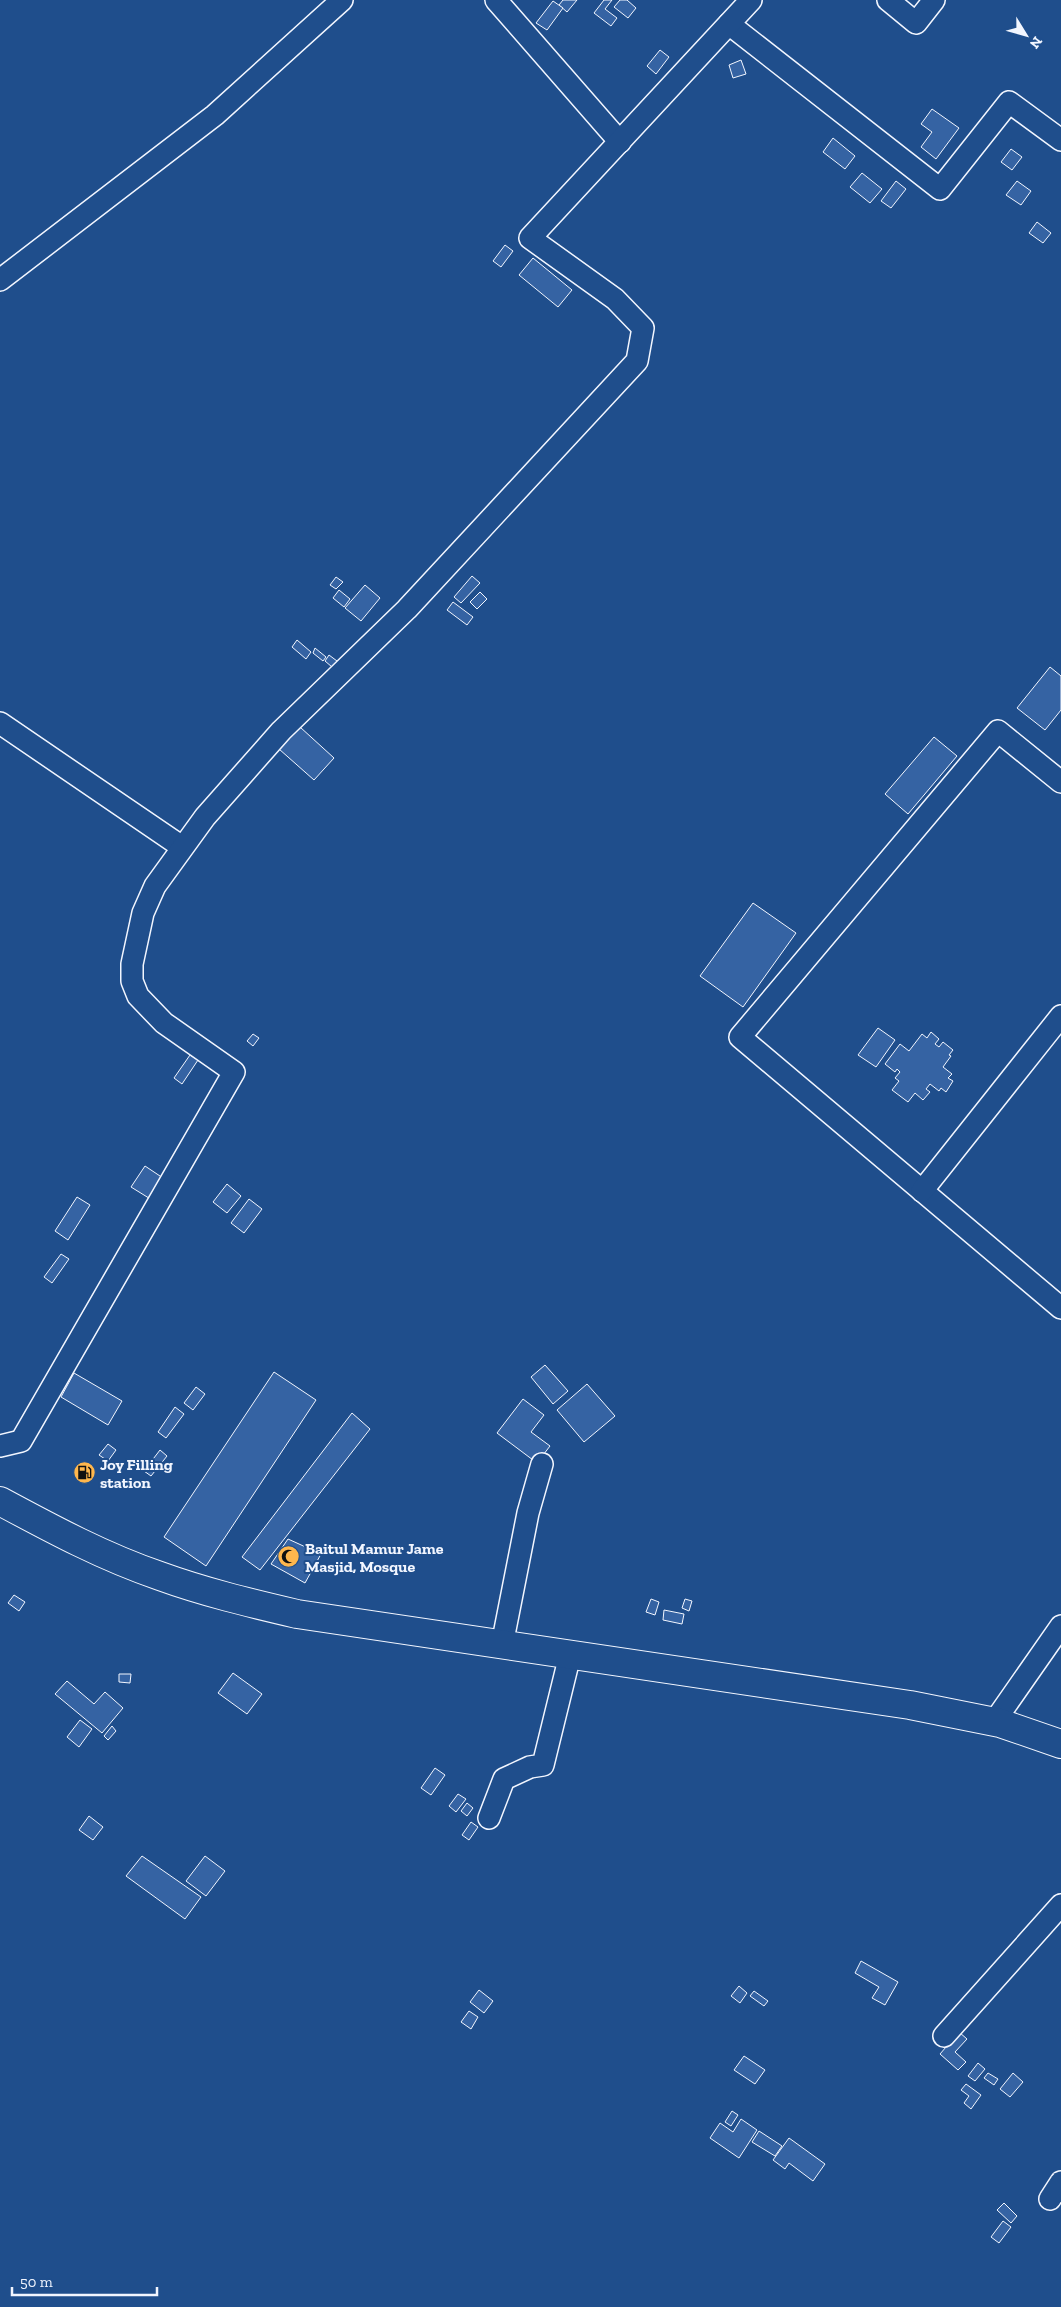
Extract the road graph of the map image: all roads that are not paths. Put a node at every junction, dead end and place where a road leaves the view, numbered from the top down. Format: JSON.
{"nodes":[{"id":1,"x":342,"y":0,"type":"edge"},
{"id":2,"x":496,"y":0,"type":"edge"},
{"id":3,"x":751,"y":0,"type":"edge"},
{"id":4,"x":888,"y":0,"type":"edge"},
{"id":5,"x":934,"y":0,"type":"edge"},
{"id":6,"x":729,"y":24,"type":"junction"},
{"id":7,"x":1061,"y":140,"type":"edge"},
{"id":8,"x":620,"y":142,"type":"junction"},
{"id":9,"x":0,"y":280,"type":"edge"},
{"id":10,"x":0,"y":723,"type":"edge"},
{"id":11,"x":1061,"y":782,"type":"edge"},
{"id":12,"x":182,"y":847,"type":"junction"},
{"id":13,"x":1061,"y":1016,"type":"edge"},
{"id":14,"x":922,"y":1192,"type":"junction"},
{"id":15,"x":1061,"y":1308,"type":"edge"},
{"id":16,"x":0,"y":1446,"type":"edge"},
{"id":17,"x":542,"y":1464,"type":"dead end"},
{"id":18,"x":0,"y":1501,"type":"edge"},
{"id":19,"x":1061,"y":1626,"type":"edge"},
{"id":20,"x":502,"y":1645,"type":"junction"},
{"id":21,"x":570,"y":1655,"type":"junction"},
{"id":22,"x":994,"y":1722,"type":"junction"},
{"id":23,"x":1061,"y":1744,"type":"edge"},
{"id":24,"x":489,"y":1818,"type":"dead end"},
{"id":25,"x":1061,"y":1905,"type":"edge"},
{"id":26,"x":944,"y":2036,"type":"dead end"}],
"edges":[{"from":1,"to":9,"type":"street"},
{"from":2,"to":8,"type":"street"},
{"from":3,"to":6,"type":"street"},
{"from":4,"to":5,"type":"street"},
{"from":6,"to":7,"type":"street"},
{"from":6,"to":8,"type":"street"},
{"from":8,"to":12,"type":"street"},
{"from":10,"to":12,"type":"street"},
{"from":11,"to":14,"type":"street"},
{"from":12,"to":16,"type":"street"},
{"from":13,"to":14,"type":"street"},
{"from":14,"to":15,"type":"street"},
{"from":17,"to":20,"type":"street"},
{"from":18,"to":20,"type":"highway"},
{"from":19,"to":22,"type":"street"},
{"from":20,"to":21,"type":"highway"},
{"from":21,"to":22,"type":"highway"},
{"from":21,"to":24,"type":"street"},
{"from":22,"to":23,"type":"highway"},
{"from":25,"to":26,"type":"street"}]}
